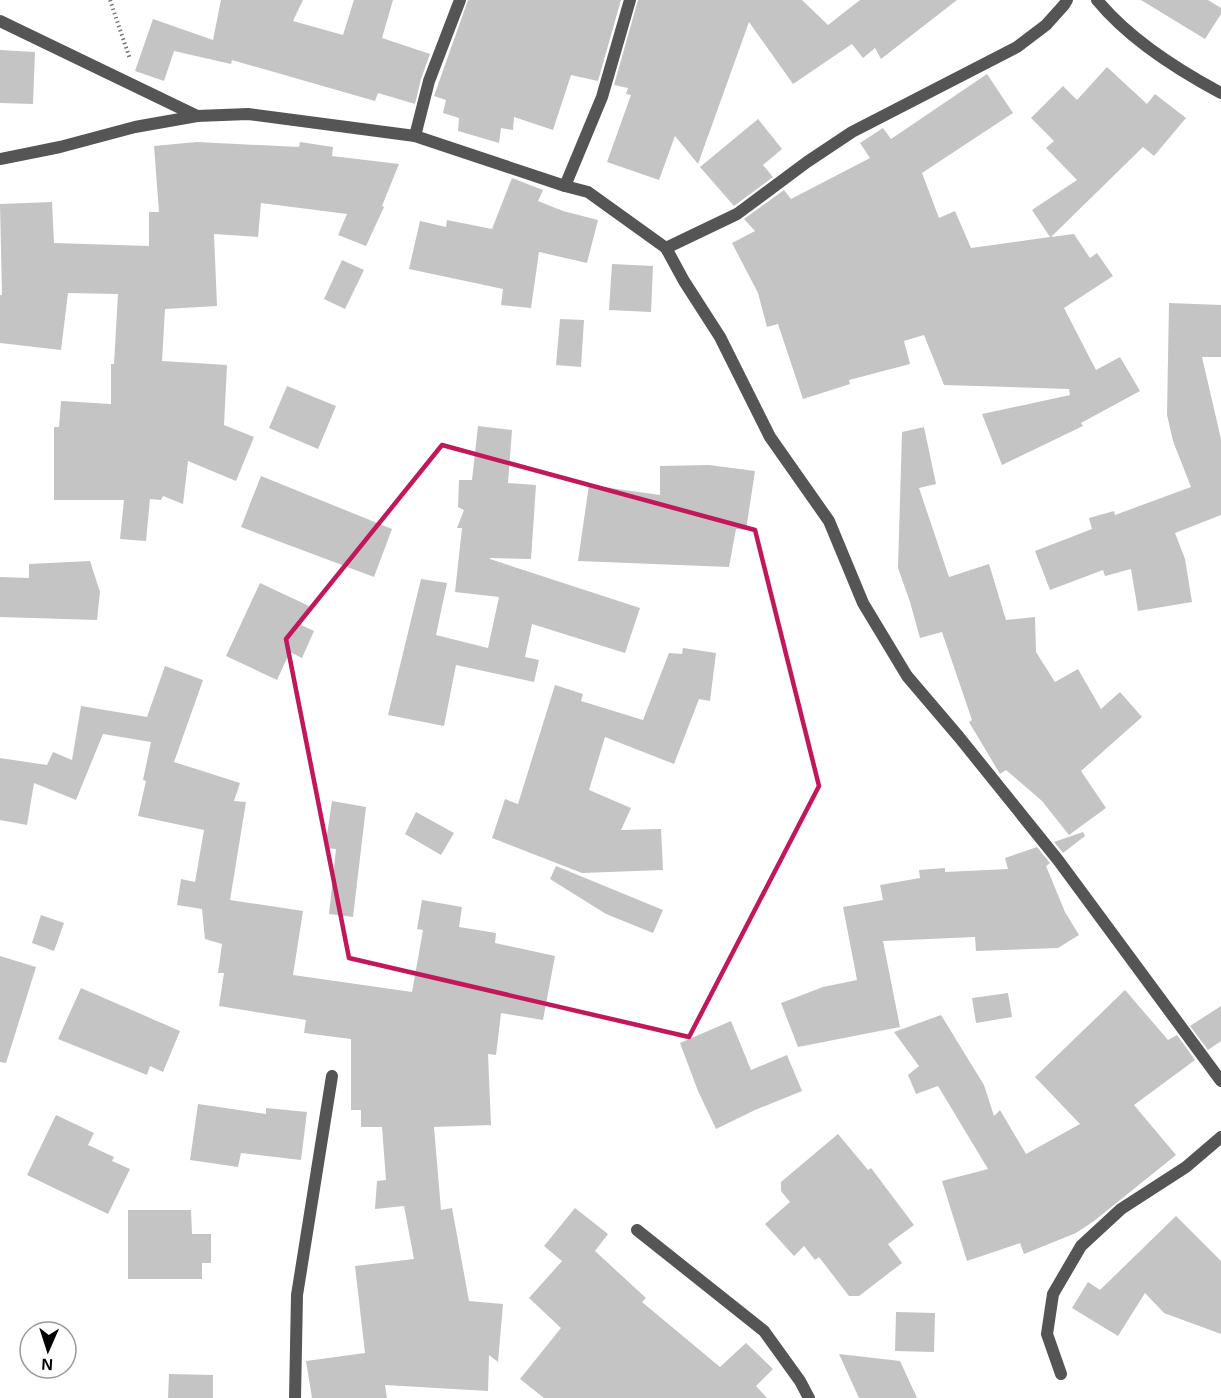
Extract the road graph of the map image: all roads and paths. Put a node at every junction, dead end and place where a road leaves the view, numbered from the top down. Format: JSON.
{"nodes":[{"id":1,"x":110,"y":0,"type":"edge"},
{"id":2,"x":460,"y":0,"type":"edge"},
{"id":3,"x":630,"y":0,"type":"edge"},
{"id":4,"x":1067,"y":0,"type":"edge"},
{"id":5,"x":1097,"y":0,"type":"edge"},
{"id":6,"x":0,"y":21,"type":"edge"},
{"id":7,"x":142,"y":90,"type":"junction"},
{"id":8,"x":1221,"y":93,"type":"edge"},
{"id":9,"x":197,"y":116,"type":"junction"},
{"id":10,"x":415,"y":136,"type":"junction"},
{"id":11,"x":0,"y":159,"type":"edge"},
{"id":12,"x":565,"y":186,"type":"junction"},
{"id":13,"x":666,"y":248,"type":"junction"},
{"id":14,"x":332,"y":1076,"type":"dead end"},
{"id":15,"x":1221,"y":1082,"type":"edge"},
{"id":16,"x":1221,"y":1137,"type":"edge"},
{"id":17,"x":637,"y":1230,"type":"dead end"},
{"id":18,"x":1061,"y":1374,"type":"dead end"},
{"id":19,"x":295,"y":1398,"type":"edge"},
{"id":20,"x":809,"y":1398,"type":"edge"}],
"edges":[{"from":1,"to":7,"type":"path"},
{"from":2,"to":10,"type":"street"},
{"from":3,"to":12,"type":"street"},
{"from":4,"to":13,"type":"street"},
{"from":5,"to":8,"type":"street"},
{"from":6,"to":7,"type":"street"},
{"from":7,"to":9,"type":"street"},
{"from":9,"to":10,"type":"street"},
{"from":9,"to":11,"type":"street"},
{"from":10,"to":12,"type":"street"},
{"from":12,"to":13,"type":"street"},
{"from":13,"to":15,"type":"street"},
{"from":14,"to":19,"type":"street"},
{"from":16,"to":18,"type":"street"},
{"from":17,"to":20,"type":"street"}]}
